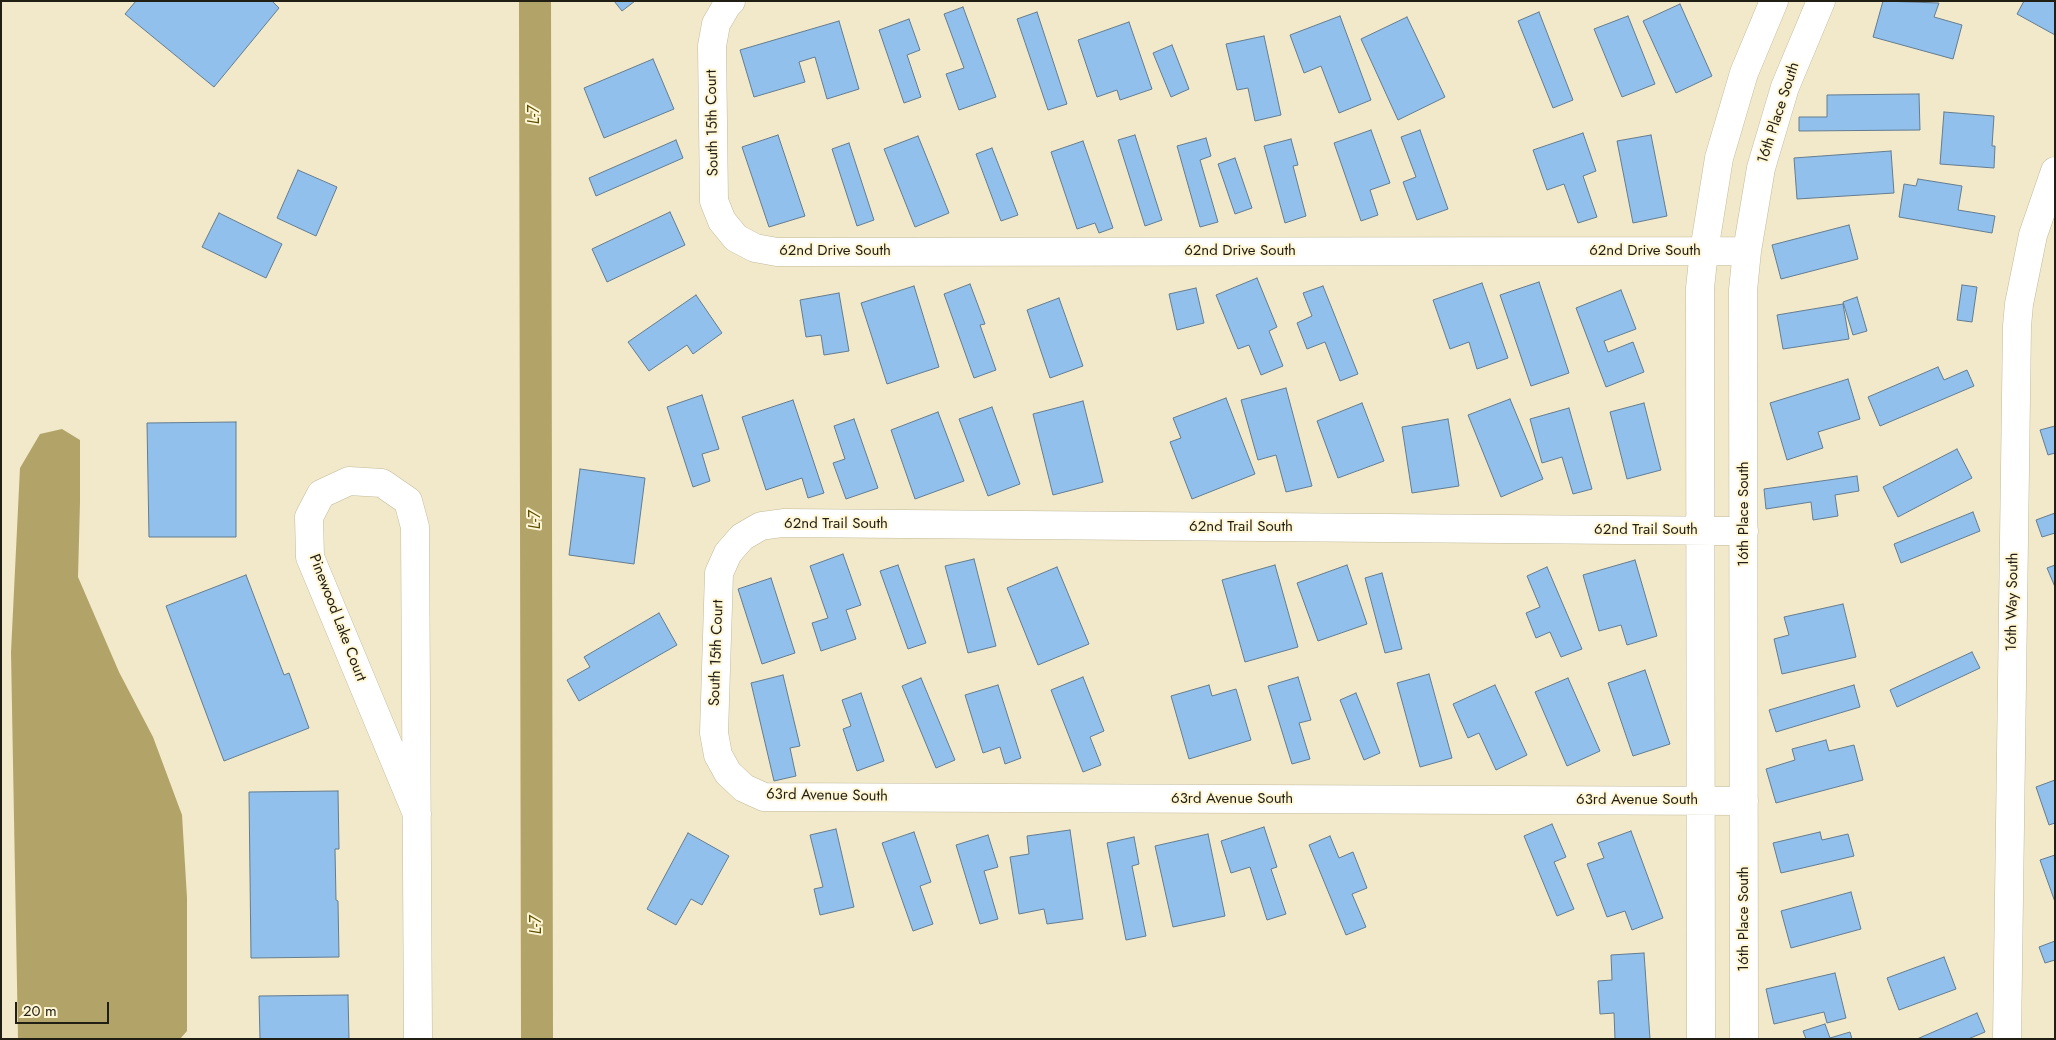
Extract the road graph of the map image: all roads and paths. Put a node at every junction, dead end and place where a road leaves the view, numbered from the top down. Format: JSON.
{"nodes":[{"id":1,"x":1774,"y":1,"type":"edge"},
{"id":2,"x":1821,"y":1,"type":"edge"},
{"id":3,"x":729,"y":3,"type":"edge"},
{"id":4,"x":2055,"y":171,"type":"edge"},
{"id":5,"x":736,"y":238,"type":"joint"},
{"id":6,"x":1704,"y":251,"type":"junction"},
{"id":7,"x":1747,"y":251,"type":"junction"},
{"id":8,"x":1701,"y":530,"type":"junction"},
{"id":9,"x":1744,"y":531,"type":"junction"},
{"id":10,"x":742,"y":537,"type":"joint"},
{"id":11,"x":728,"y":773,"type":"joint"},
{"id":12,"x":1701,"y":801,"type":"junction"},
{"id":13,"x":1744,"y":801,"type":"junction"},
{"id":14,"x":416,"y":814,"type":"junction"},
{"id":15,"x":418,"y":1039,"type":"edge"},
{"id":16,"x":1701,"y":1039,"type":"edge"},
{"id":17,"x":1744,"y":1039,"type":"edge"},
{"id":18,"x":2006,"y":1039,"type":"edge"}],
"edges":[{"from":1,"to":6,"type":"street"},
{"from":2,"to":7,"type":"street","name":"16th Place South"},
{"from":3,"to":5,"type":"street","name":"South 15th Court"},
{"from":4,"to":18,"type":"street","name":"16th Way South"},
{"from":5,"to":6,"type":"street","name":"62nd Drive South"},
{"from":6,"to":7,"type":"street","name":"62nd Drive South"},
{"from":6,"to":8,"type":"street"},
{"from":7,"to":9,"type":"street","name":"16th Place South"},
{"from":8,"to":9,"type":"street","name":"62nd Trail South"},
{"from":8,"to":10,"type":"street","name":"62nd Trail South"},
{"from":8,"to":12,"type":"street"},
{"from":9,"to":13,"type":"street","name":"16th Place South"},
{"from":10,"to":11,"type":"street","name":"South 15th Court"},
{"from":11,"to":12,"type":"street","name":"63rd Avenue South"},
{"from":12,"to":13,"type":"street","name":"63rd Avenue South"},
{"from":12,"to":16,"type":"street"},
{"from":13,"to":17,"type":"street","name":"16th Place South"},
{"from":14,"to":14,"type":"street","name":"Pinewood Lake Court"},
{"from":14,"to":15,"type":"street","name":"Pinewood Lake Court"}]}
